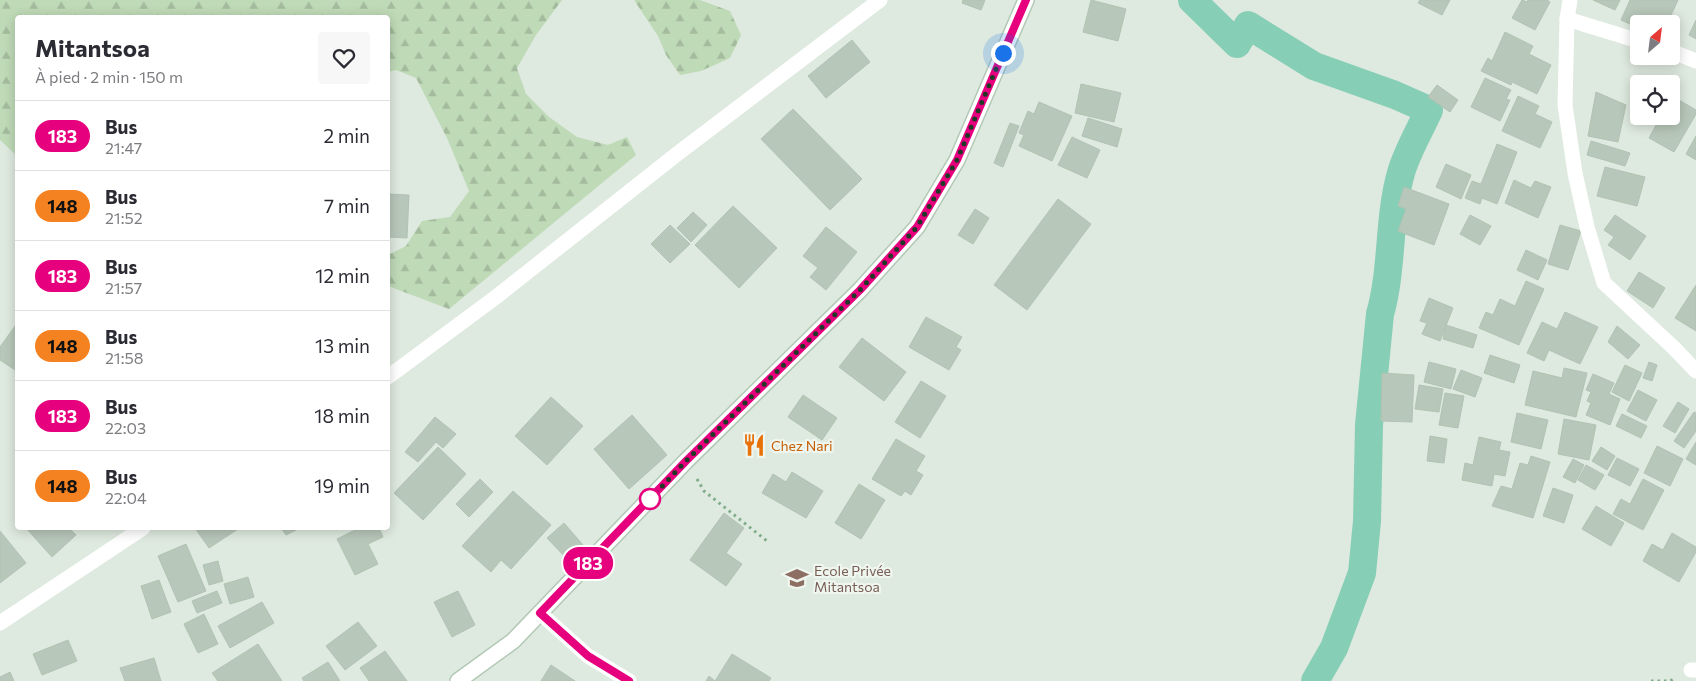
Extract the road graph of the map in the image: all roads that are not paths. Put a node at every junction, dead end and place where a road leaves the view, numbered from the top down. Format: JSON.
{"nodes":[{"id":1,"x":880,"y":0,"type":"edge"},
{"id":2,"x":1026,"y":0,"type":"edge"},
{"id":3,"x":1570,"y":0,"type":"edge"},
{"id":4,"x":1567,"y":19,"type":"junction"},
{"id":5,"x":1630,"y":38,"type":"edge"},
{"id":6,"x":1680,"y":55,"type":"edge"},
{"id":7,"x":1696,"y":61,"type":"edge"},
{"id":8,"x":1696,"y":371,"type":"edge"},
{"id":9,"x":390,"y":376,"type":"edge"},
{"id":10,"x":140,"y":530,"type":"edge"},
{"id":11,"x":540,"y":613,"type":"junction"},
{"id":12,"x":0,"y":623,"type":"edge"},
{"id":13,"x":458,"y":681,"type":"edge"},
{"id":14,"x":629,"y":681,"type":"edge"}],
"edges":[{"from":1,"to":9,"type":"street"},
{"from":2,"to":11,"type":"street"},
{"from":3,"to":4,"type":"street"},
{"from":4,"to":5,"type":"street"},
{"from":4,"to":8,"type":"street"},
{"from":6,"to":7,"type":"street"},
{"from":10,"to":12,"type":"street"},
{"from":11,"to":13,"type":"street"},
{"from":11,"to":14,"type":"street"}]}
